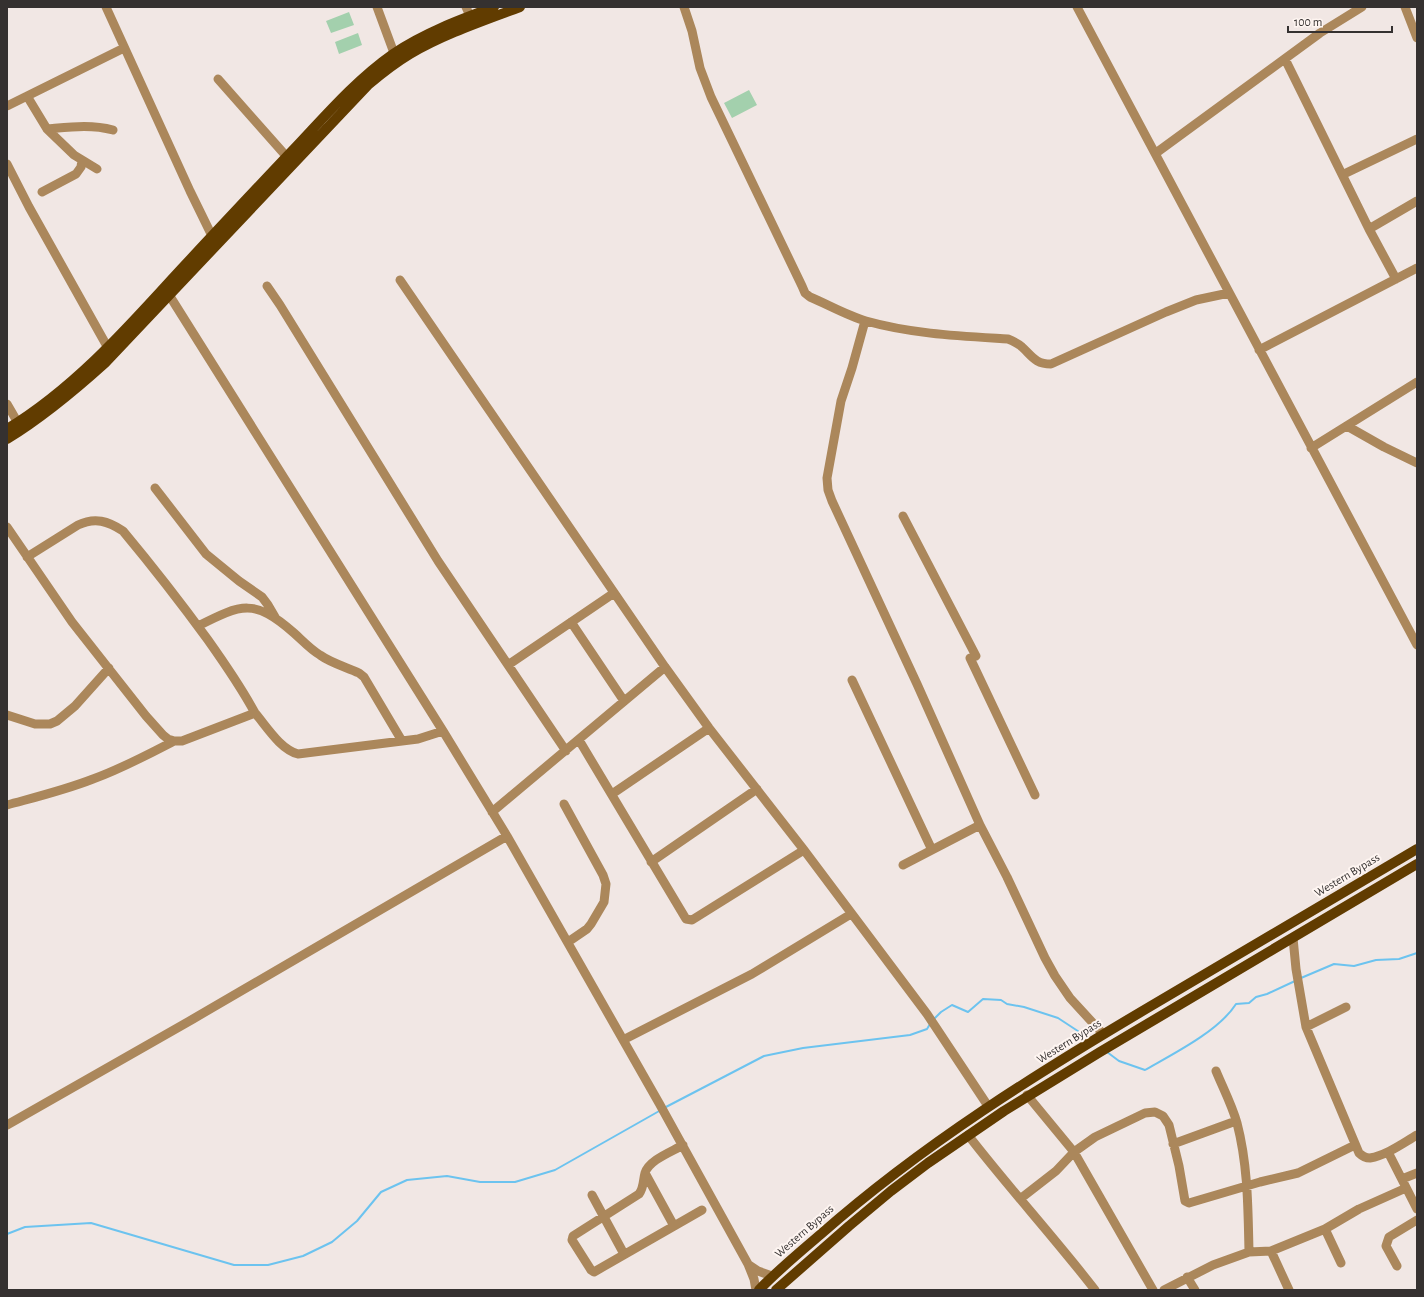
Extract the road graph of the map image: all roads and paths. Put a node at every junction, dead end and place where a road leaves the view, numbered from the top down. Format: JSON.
{"nodes":[{"id":1,"x":106,"y":7,"type":"edge"},
{"id":2,"x":377,"y":7,"type":"edge"},
{"id":3,"x":494,"y":7,"type":"edge"},
{"id":4,"x":520,"y":7,"type":"edge"},
{"id":5,"x":684,"y":7,"type":"edge"},
{"id":6,"x":1077,"y":7,"type":"edge"},
{"id":7,"x":1362,"y":7,"type":"edge"},
{"id":8,"x":1405,"y":7,"type":"edge"},
{"id":9,"x":468,"y":11,"type":"edge"},
{"id":10,"x":1417,"y":38,"type":"edge"},
{"id":11,"x":124,"y":48,"type":"junction"},
{"id":12,"x":394,"y":53,"type":"junction"},
{"id":13,"x":1286,"y":59,"type":"junction"},
{"id":14,"x":218,"y":79,"type":"dead end"},
{"id":15,"x":27,"y":96,"type":"junction"},
{"id":16,"x":7,"y":106,"type":"edge"},
{"id":17,"x":47,"y":129,"type":"junction"},
{"id":18,"x":113,"y":130,"type":"dead end"},
{"id":19,"x":1417,"y":139,"type":"edge"},
{"id":20,"x":1156,"y":153,"type":"junction"},
{"id":21,"x":287,"y":157,"type":"junction"},
{"id":22,"x":82,"y":160,"type":"junction"},
{"id":23,"x":7,"y":164,"type":"edge"},
{"id":24,"x":97,"y":169,"type":"dead end"},
{"id":25,"x":1344,"y":174,"type":"junction"},
{"id":26,"x":42,"y":192,"type":"dead end"},
{"id":27,"x":1417,"y":201,"type":"edge"},
{"id":28,"x":1369,"y":229,"type":"junction"},
{"id":29,"x":212,"y":236,"type":"junction"},
{"id":30,"x":1417,"y":268,"type":"edge"},
{"id":31,"x":1396,"y":279,"type":"junction"},
{"id":32,"x":400,"y":280,"type":"dead end"},
{"id":33,"x":267,"y":286,"type":"dead end"},
{"id":34,"x":167,"y":291,"type":"junction"},
{"id":35,"x":1229,"y":293,"type":"junction"},
{"id":36,"x":865,"y":321,"type":"junction"},
{"id":37,"x":108,"y":348,"type":"junction"},
{"id":38,"x":1259,"y":350,"type":"junction"},
{"id":39,"x":1417,"y":382,"type":"edge"},
{"id":40,"x":7,"y":404,"type":"edge"},
{"id":41,"x":18,"y":423,"type":"junction"},
{"id":42,"x":1347,"y":426,"type":"junction"},
{"id":43,"x":7,"y":429,"type":"edge"},
{"id":44,"x":7,"y":440,"type":"edge"},
{"id":45,"x":1312,"y":448,"type":"junction"},
{"id":46,"x":1417,"y":463,"type":"edge"},
{"id":47,"x":155,"y":488,"type":"dead end"},
{"id":48,"x":903,"y":516,"type":"dead end"},
{"id":49,"x":7,"y":527,"type":"edge"},
{"id":50,"x":27,"y":558,"type":"junction"},
{"id":51,"x":614,"y":593,"type":"junction"},
{"id":52,"x":275,"y":617,"type":"junction"},
{"id":53,"x":571,"y":622,"type":"junction"},
{"id":54,"x":198,"y":626,"type":"junction"},
{"id":55,"x":1417,"y":645,"type":"edge"},
{"id":56,"x":508,"y":665,"type":"junction"},
{"id":57,"x":665,"y":667,"type":"junction"},
{"id":58,"x":109,"y":668,"type":"junction"},
{"id":59,"x":852,"y":680,"type":"dead end"},
{"id":60,"x":624,"y":701,"type":"junction"},
{"id":61,"x":255,"y":713,"type":"junction"},
{"id":62,"x":7,"y":715,"type":"edge"},
{"id":63,"x":709,"y":728,"type":"junction"},
{"id":64,"x":443,"y":731,"type":"junction"},
{"id":65,"x":579,"y":740,"type":"junction"},
{"id":66,"x":174,"y":741,"type":"junction"},
{"id":67,"x":402,"y":741,"type":"junction"},
{"id":68,"x":566,"y":751,"type":"junction"},
{"id":69,"x":757,"y":789,"type":"junction"},
{"id":70,"x":612,"y":794,"type":"junction"},
{"id":71,"x":1036,"y":795,"type":"dead end"},
{"id":72,"x":564,"y":804,"type":"dead end"},
{"id":73,"x":7,"y":805,"type":"edge"},
{"id":74,"x":492,"y":812,"type":"junction"},
{"id":75,"x":980,"y":825,"type":"junction"},
{"id":76,"x":507,"y":836,"type":"junction"},
{"id":77,"x":1417,"y":849,"type":"edge"},
{"id":78,"x":804,"y":850,"type":"junction"},
{"id":79,"x":932,"y":850,"type":"junction"},
{"id":80,"x":651,"y":862,"type":"junction"},
{"id":81,"x":1417,"y":864,"type":"edge"},
{"id":82,"x":903,"y":865,"type":"dead end"},
{"id":83,"x":851,"y":914,"type":"junction"},
{"id":84,"x":1293,"y":938,"type":"junction"},
{"id":85,"x":568,"y":942,"type":"junction"},
{"id":86,"x":1346,"y":1007,"type":"dead end"},
{"id":87,"x":1306,"y":1026,"type":"junction"},
{"id":88,"x":1100,"y":1036,"type":"junction"},
{"id":89,"x":623,"y":1040,"type":"junction"},
{"id":90,"x":1216,"y":1071,"type":"dead end"},
{"id":91,"x":1028,"y":1095,"type":"junction"},
{"id":92,"x":988,"y":1106,"type":"junction"},
{"id":93,"x":1236,"y":1121,"type":"junction"},
{"id":94,"x":7,"y":1125,"type":"edge"},
{"id":95,"x":968,"y":1135,"type":"junction"},
{"id":96,"x":1417,"y":1136,"type":"edge"},
{"id":97,"x":1173,"y":1144,"type":"junction"},
{"id":98,"x":683,"y":1145,"type":"junction"},
{"id":99,"x":1355,"y":1145,"type":"junction"},
{"id":100,"x":1074,"y":1152,"type":"junction"},
{"id":101,"x":1388,"y":1152,"type":"junction"},
{"id":102,"x":645,"y":1172,"type":"junction"},
{"id":103,"x":1417,"y":1173,"type":"edge"},
{"id":104,"x":1402,"y":1179,"type":"junction"},
{"id":105,"x":1248,"y":1187,"type":"junction"},
{"id":106,"x":1406,"y":1188,"type":"junction"},
{"id":107,"x":592,"y":1195,"type":"dead end"},
{"id":108,"x":1020,"y":1199,"type":"junction"},
{"id":109,"x":1417,"y":1209,"type":"edge"},
{"id":110,"x":702,"y":1210,"type":"dead end"},
{"id":111,"x":605,"y":1217,"type":"junction"},
{"id":112,"x":1417,"y":1220,"type":"edge"},
{"id":113,"x":674,"y":1226,"type":"junction"},
{"id":114,"x":1326,"y":1230,"type":"junction"},
{"id":115,"x":1271,"y":1251,"type":"junction"},
{"id":116,"x":1249,"y":1252,"type":"junction"},
{"id":117,"x":624,"y":1254,"type":"junction"},
{"id":118,"x":1341,"y":1263,"type":"dead end"},
{"id":119,"x":748,"y":1264,"type":"junction"},
{"id":120,"x":1397,"y":1266,"type":"dead end"},
{"id":121,"x":772,"y":1276,"type":"junction"},
{"id":122,"x":1187,"y":1277,"type":"junction"},
{"id":123,"x":758,"y":1290,"type":"edge"},
{"id":124,"x":776,"y":1290,"type":"edge"},
{"id":125,"x":1095,"y":1290,"type":"edge"},
{"id":126,"x":1153,"y":1290,"type":"edge"},
{"id":127,"x":1164,"y":1290,"type":"edge"},
{"id":128,"x":1196,"y":1290,"type":"edge"},
{"id":129,"x":1290,"y":1290,"type":"edge"}],
"edges":[{"from":1,"to":11,"type":"street"},
{"from":2,"to":12,"type":"street"},
{"from":3,"to":9,"type":"main road"},
{"from":4,"to":34,"type":"main road"},
{"from":5,"to":36,"type":"street"},
{"from":6,"to":20,"type":"street"},
{"from":7,"to":13,"type":"street"},
{"from":8,"to":10,"type":"street"},
{"from":9,"to":12,"type":"main road"},
{"from":11,"to":15,"type":"street"},
{"from":11,"to":29,"type":"street"},
{"from":12,"to":21,"type":"main road"},
{"from":13,"to":20,"type":"street"},
{"from":13,"to":25,"type":"street"},
{"from":14,"to":21,"type":"street"},
{"from":15,"to":16,"type":"street"},
{"from":15,"to":17,"type":"street"},
{"from":17,"to":18,"type":"street"},
{"from":17,"to":22,"type":"street"},
{"from":19,"to":25,"type":"street"},
{"from":20,"to":35,"type":"street"},
{"from":21,"to":29,"type":"main road"},
{"from":22,"to":24,"type":"street"},
{"from":22,"to":26,"type":"street"},
{"from":23,"to":37,"type":"street"},
{"from":25,"to":28,"type":"street"},
{"from":27,"to":28,"type":"street"},
{"from":28,"to":31,"type":"street"},
{"from":29,"to":34,"type":"main road"},
{"from":30,"to":31,"type":"street"},
{"from":31,"to":38,"type":"street"},
{"from":32,"to":51,"type":"street"},
{"from":33,"to":56,"type":"street"},
{"from":34,"to":37,"type":"main road"},
{"from":34,"to":44,"type":"main road"},
{"from":34,"to":64,"type":"street"},
{"from":35,"to":36,"type":"street"},
{"from":35,"to":38,"type":"street"},
{"from":36,"to":75,"type":"street"},
{"from":37,"to":41,"type":"main road"},
{"from":38,"to":45,"type":"street"},
{"from":39,"to":42,"type":"street"},
{"from":40,"to":41,"type":"street"},
{"from":41,"to":43,"type":"main road"},
{"from":42,"to":45,"type":"street"},
{"from":42,"to":46,"type":"street"},
{"from":45,"to":55,"type":"street"},
{"from":47,"to":52,"type":"street"},
{"from":48,"to":71,"type":"street"},
{"from":49,"to":50,"type":"street"},
{"from":50,"to":54,"type":"street"},
{"from":50,"to":58,"type":"street"},
{"from":51,"to":53,"type":"street"},
{"from":51,"to":57,"type":"street"},
{"from":52,"to":54,"type":"street"},
{"from":52,"to":67,"type":"street"},
{"from":53,"to":56,"type":"street"},
{"from":53,"to":60,"type":"street"},
{"from":54,"to":61,"type":"street"},
{"from":56,"to":68,"type":"street"},
{"from":57,"to":60,"type":"street"},
{"from":57,"to":63,"type":"street"},
{"from":58,"to":62,"type":"street"},
{"from":58,"to":66,"type":"street"},
{"from":59,"to":79,"type":"street"},
{"from":60,"to":65,"type":"street"},
{"from":61,"to":66,"type":"street"},
{"from":61,"to":67,"type":"street"},
{"from":63,"to":69,"type":"street"},
{"from":63,"to":70,"type":"street"},
{"from":64,"to":67,"type":"street"},
{"from":64,"to":74,"type":"street"},
{"from":65,"to":68,"type":"street"},
{"from":65,"to":70,"type":"street"},
{"from":66,"to":73,"type":"street"},
{"from":68,"to":74,"type":"street"},
{"from":69,"to":78,"type":"street"},
{"from":69,"to":80,"type":"street"},
{"from":70,"to":80,"type":"street"},
{"from":72,"to":85,"type":"street"},
{"from":74,"to":76,"type":"street"},
{"from":75,"to":79,"type":"street"},
{"from":75,"to":88,"type":"street"},
{"from":76,"to":85,"type":"street"},
{"from":76,"to":94,"type":"street"},
{"from":77,"to":88,"type":"main road","name":"Western Bypass"},
{"from":78,"to":80,"type":"street"},
{"from":78,"to":83,"type":"street"},
{"from":79,"to":82,"type":"street"},
{"from":81,"to":84,"type":"main road","name":"Western Bypass"},
{"from":83,"to":89,"type":"street"},
{"from":83,"to":92,"type":"street"},
{"from":84,"to":87,"type":"street"},
{"from":84,"to":91,"type":"main road","name":"Western Bypass"},
{"from":85,"to":89,"type":"street"},
{"from":86,"to":87,"type":"street"},
{"from":87,"to":99,"type":"street"},
{"from":88,"to":92,"type":"main road","name":"Western Bypass"},
{"from":89,"to":98,"type":"street"},
{"from":90,"to":93,"type":"street"},
{"from":91,"to":95,"type":"main road","name":"Western Bypass"},
{"from":91,"to":100,"type":"street"},
{"from":92,"to":121,"type":"main road","name":"Western Bypass"},
{"from":93,"to":97,"type":"street"},
{"from":93,"to":105,"type":"street"},
{"from":95,"to":108,"type":"street"},
{"from":95,"to":124,"type":"main road","name":"Western Bypass"},
{"from":96,"to":101,"type":"street"},
{"from":97,"to":100,"type":"street"},
{"from":97,"to":105,"type":"street"},
{"from":98,"to":102,"type":"street"},
{"from":98,"to":119,"type":"street"},
{"from":99,"to":101,"type":"street"},
{"from":99,"to":105,"type":"street"},
{"from":100,"to":108,"type":"street"},
{"from":100,"to":126,"type":"street"},
{"from":101,"to":104,"type":"street"},
{"from":102,"to":111,"type":"street"},
{"from":102,"to":113,"type":"street"},
{"from":103,"to":104,"type":"street"},
{"from":104,"to":106,"type":"street"},
{"from":105,"to":116,"type":"street"},
{"from":106,"to":109,"type":"street"},
{"from":106,"to":114,"type":"street"},
{"from":107,"to":111,"type":"street"},
{"from":108,"to":125,"type":"street"},
{"from":110,"to":113,"type":"street"},
{"from":111,"to":117,"type":"street"},
{"from":111,"to":117,"type":"street"},
{"from":112,"to":120,"type":"street"},
{"from":113,"to":117,"type":"street"},
{"from":114,"to":115,"type":"street"},
{"from":114,"to":118,"type":"street"},
{"from":115,"to":116,"type":"street"},
{"from":115,"to":129,"type":"street"},
{"from":116,"to":122,"type":"street"},
{"from":119,"to":121,"type":"street"},
{"from":119,"to":123,"type":"street"},
{"from":121,"to":123,"type":"main road","name":"Western Bypass"},
{"from":122,"to":127,"type":"street"},
{"from":122,"to":128,"type":"street"}]}
